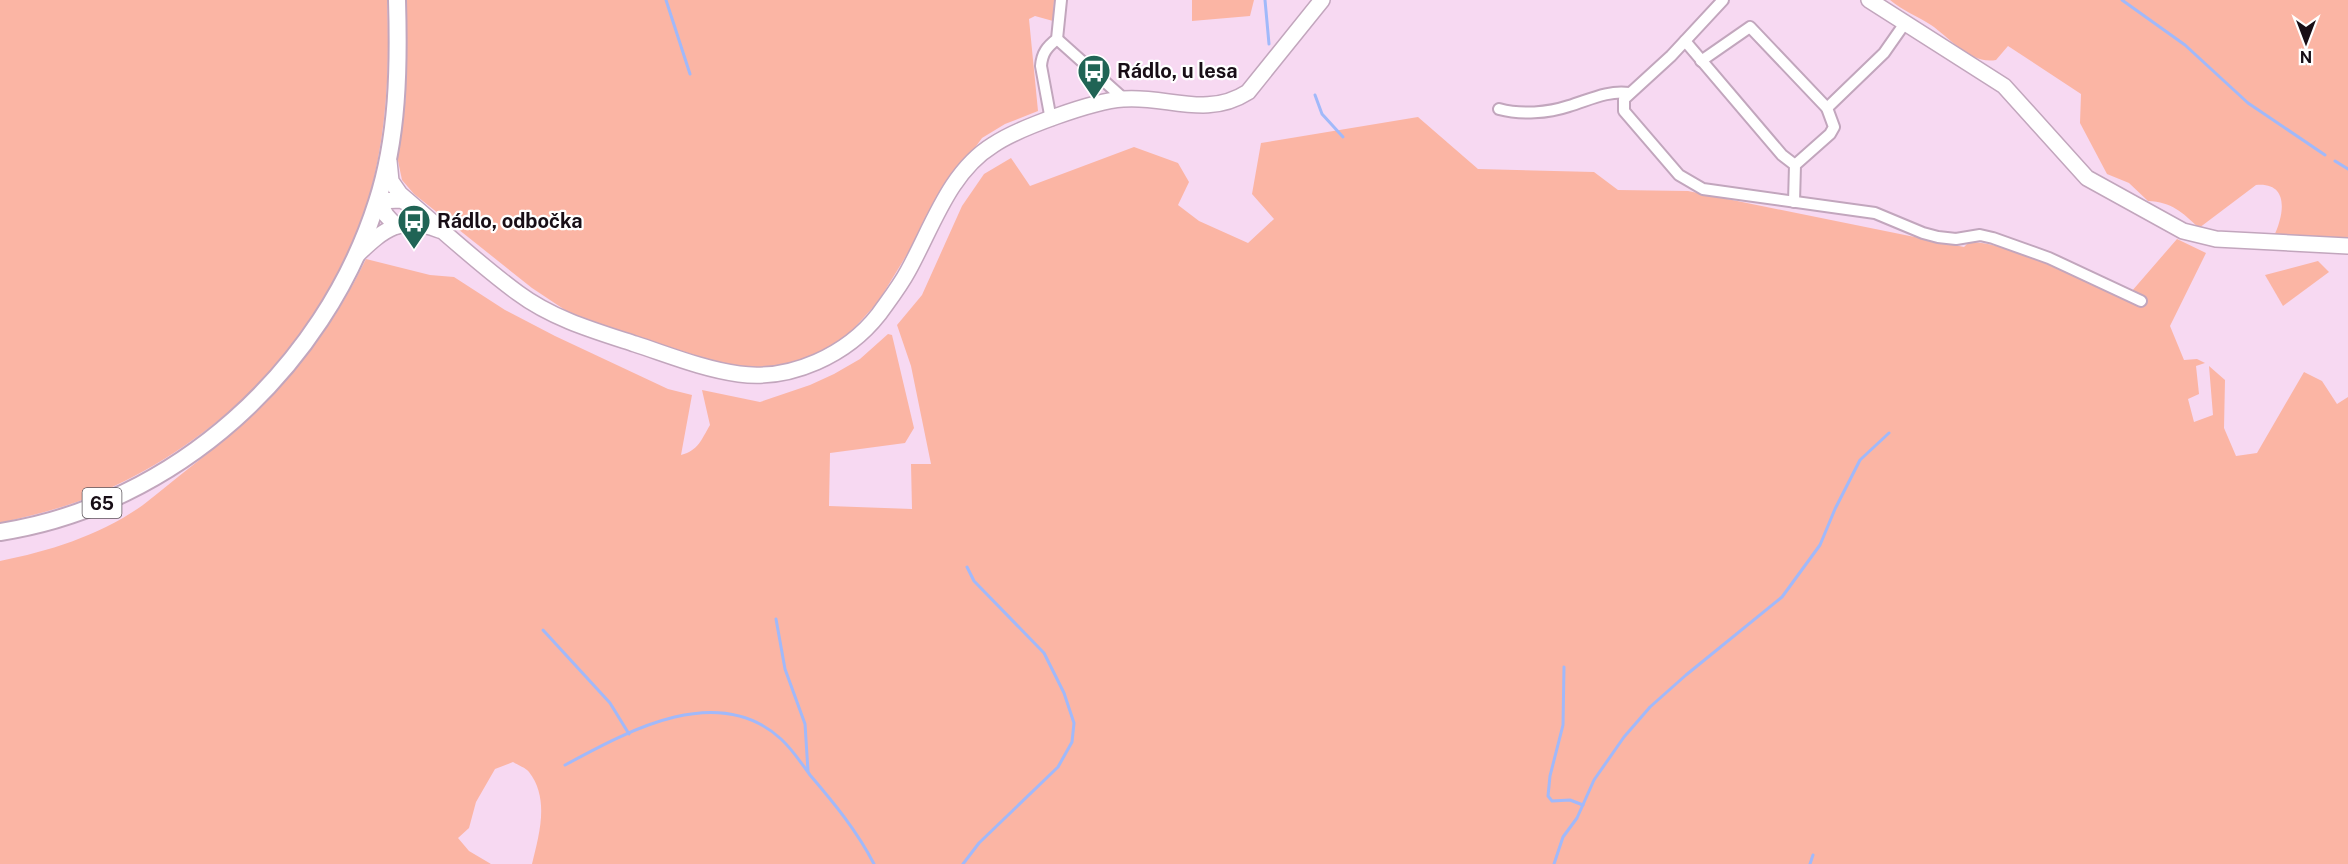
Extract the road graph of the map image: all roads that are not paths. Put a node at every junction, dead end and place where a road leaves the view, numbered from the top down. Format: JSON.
{"nodes":[{"id":1,"x":397,"y":0,"type":"edge"},
{"id":2,"x":1061,"y":0,"type":"edge"},
{"id":3,"x":1322,"y":0,"type":"edge"},
{"id":4,"x":1723,"y":0,"type":"edge"},
{"id":5,"x":1869,"y":0,"type":"edge"},
{"id":6,"x":1905,"y":23,"type":"junction"},
{"id":7,"x":1057,"y":39,"type":"junction"},
{"id":8,"x":1685,"y":41,"type":"junction"},
{"id":9,"x":1701,"y":61,"type":"junction"},
{"id":10,"x":1629,"y":93,"type":"junction"},
{"id":11,"x":1124,"y":99,"type":"junction"},
{"id":12,"x":1827,"y":108,"type":"junction"},
{"id":13,"x":1499,"y":109,"type":"dead end"},
{"id":14,"x":1051,"y":120,"type":"junction"},
{"id":15,"x":388,"y":154,"type":"junction"},
{"id":16,"x":1796,"y":165,"type":"junction"},
{"id":17,"x":378,"y":201,"type":"junction"},
{"id":18,"x":1794,"y":202,"type":"junction"},
{"id":19,"x":415,"y":206,"type":"junction"},
{"id":20,"x":396,"y":226,"type":"junction"},
{"id":21,"x":447,"y":234,"type":"junction"},
{"id":22,"x":2348,"y":246,"type":"edge"},
{"id":23,"x":357,"y":255,"type":"junction"},
{"id":24,"x":2141,"y":301,"type":"dead end"},
{"id":25,"x":0,"y":532,"type":"edge"}],
"edges":[{"from":1,"to":15,"type":"main road","number":"65"},
{"from":2,"to":7,"type":"street"},
{"from":3,"to":11,"type":"street"},
{"from":4,"to":8,"type":"street"},
{"from":5,"to":6,"type":"street"},
{"from":6,"to":12,"type":"street"},
{"from":6,"to":22,"type":"street"},
{"from":7,"to":11,"type":"street"},
{"from":7,"to":14,"type":"street"},
{"from":8,"to":9,"type":"street"},
{"from":8,"to":10,"type":"street"},
{"from":9,"to":12,"type":"street"},
{"from":9,"to":16,"type":"street"},
{"from":10,"to":13,"type":"street"},
{"from":10,"to":18,"type":"street"},
{"from":11,"to":14,"type":"street"},
{"from":12,"to":16,"type":"street"},
{"from":14,"to":21,"type":"street"},
{"from":15,"to":17,"type":"main road","number":"65"},
{"from":15,"to":19,"type":"street"},
{"from":16,"to":18,"type":"street"},
{"from":17,"to":19,"type":"street"},
{"from":17,"to":20,"type":"street"},
{"from":17,"to":23,"type":"main road","number":"65"},
{"from":18,"to":24,"type":"street"},
{"from":19,"to":21,"type":"street"},
{"from":20,"to":21,"type":"street"},
{"from":20,"to":23,"type":"street"},
{"from":23,"to":25,"type":"main road","number":"65"}]}
